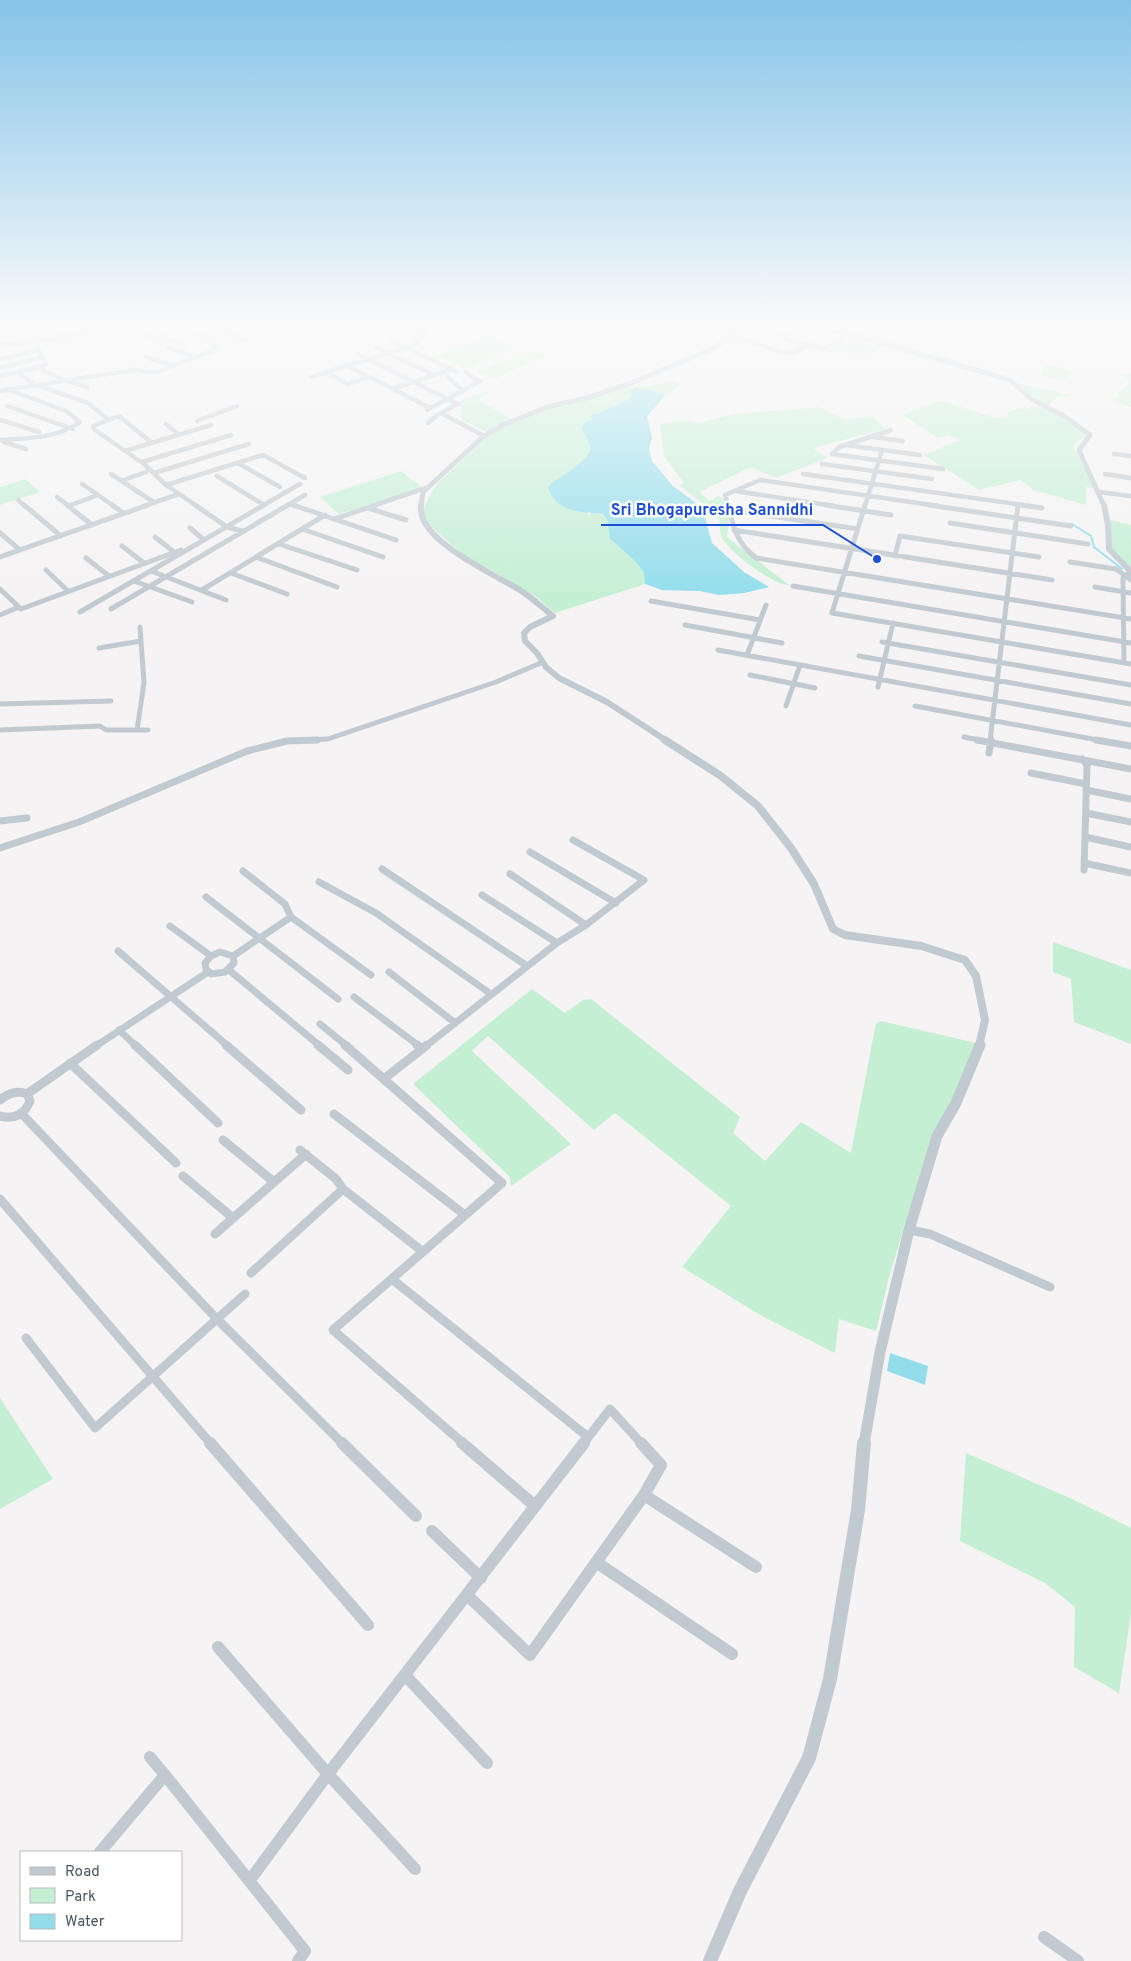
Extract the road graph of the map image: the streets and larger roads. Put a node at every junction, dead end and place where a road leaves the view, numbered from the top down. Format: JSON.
{"nodes":[{"id":1,"x":40,"y":418,"type":"edge"},
{"id":2,"x":74,"y":418,"type":"edge"},
{"id":3,"x":106,"y":418,"type":"edge"},
{"id":4,"x":115,"y":418,"type":"edge"},
{"id":5,"x":121,"y":418,"type":"edge"},
{"id":6,"x":193,"y":418,"type":"edge"},
{"id":7,"x":204,"y":418,"type":"edge"},
{"id":8,"x":436,"y":418,"type":"edge"},
{"id":9,"x":447,"y":418,"type":"edge"},
{"id":10,"x":519,"y":418,"type":"edge"},
{"id":11,"x":1066,"y":418,"type":"edge"},
{"id":12,"x":0,"y":420,"type":"edge"},
{"id":13,"x":109,"y":420,"type":"junction"},
{"id":14,"x":197,"y":420,"type":"junction"},
{"id":15,"x":166,"y":424,"type":"dead end"},
{"id":16,"x":428,"y":424,"type":"dead end"},
{"id":17,"x":211,"y":425,"type":"dead end"},
{"id":18,"x":205,"y":427,"type":"junction"},
{"id":19,"x":71,"y":428,"type":"junction"},
{"id":20,"x":891,"y":430,"type":"dead end"},
{"id":21,"x":39,"y":432,"type":"junction"},
{"id":22,"x":0,"y":434,"type":"edge"},
{"id":23,"x":179,"y":434,"type":"junction"},
{"id":24,"x":231,"y":435,"type":"dead end"},
{"id":25,"x":484,"y":436,"type":"junction"},
{"id":26,"x":871,"y":437,"type":"junction"},
{"id":27,"x":0,"y":440,"type":"edge"},
{"id":28,"x":152,"y":442,"type":"junction"},
{"id":29,"x":903,"y":442,"type":"dead end"},
{"id":30,"x":249,"y":444,"type":"dead end"},
{"id":31,"x":846,"y":445,"type":"junction"},
{"id":32,"x":26,"y":449,"type":"dead end"},
{"id":33,"x":882,"y":450,"type":"junction"},
{"id":34,"x":125,"y":451,"type":"junction"},
{"id":35,"x":1114,"y":454,"type":"dead end"},
{"id":36,"x":920,"y":455,"type":"dead end"},
{"id":37,"x":1131,"y":456,"type":"edge"},
{"id":38,"x":879,"y":460,"type":"junction"},
{"id":39,"x":142,"y":462,"type":"junction"},
{"id":40,"x":238,"y":463,"type":"junction"},
{"id":41,"x":822,"y":464,"type":"dead end"},
{"id":42,"x":943,"y":469,"type":"dead end"},
{"id":43,"x":146,"y":472,"type":"dead end"},
{"id":44,"x":876,"y":472,"type":"junction"},
{"id":45,"x":111,"y":474,"type":"dead end"},
{"id":46,"x":154,"y":474,"type":"junction"},
{"id":47,"x":803,"y":474,"type":"dead end"},
{"id":48,"x":1105,"y":474,"type":"dead end"},
{"id":49,"x":217,"y":476,"type":"dead end"},
{"id":50,"x":305,"y":478,"type":"dead end"},
{"id":51,"x":1131,"y":478,"type":"edge"},
{"id":52,"x":932,"y":479,"type":"dead end"},
{"id":53,"x":121,"y":481,"type":"junction"},
{"id":54,"x":82,"y":484,"type":"dead end"},
{"id":55,"x":300,"y":484,"type":"dead end"},
{"id":56,"x":872,"y":484,"type":"junction"},
{"id":57,"x":166,"y":485,"type":"junction"},
{"id":58,"x":280,"y":486,"type":"dead end"},
{"id":59,"x":426,"y":488,"type":"junction"},
{"id":60,"x":734,"y":491,"type":"junction"},
{"id":61,"x":1099,"y":492,"type":"junction"},
{"id":62,"x":179,"y":494,"type":"junction"},
{"id":63,"x":98,"y":495,"type":"junction"},
{"id":64,"x":305,"y":495,"type":"dead end"},
{"id":65,"x":868,"y":496,"type":"junction"},
{"id":66,"x":1131,"y":496,"type":"edge"},
{"id":67,"x":57,"y":497,"type":"dead end"},
{"id":68,"x":18,"y":500,"type":"dead end"},
{"id":69,"x":155,"y":503,"type":"junction"},
{"id":70,"x":290,"y":504,"type":"junction"},
{"id":71,"x":1018,"y":504,"type":"junction"},
{"id":72,"x":264,"y":505,"type":"junction"},
{"id":73,"x":68,"y":506,"type":"junction"},
{"id":74,"x":368,"y":508,"type":"junction"},
{"id":75,"x":1042,"y":508,"type":"dead end"},
{"id":76,"x":731,"y":510,"type":"junction"},
{"id":77,"x":864,"y":511,"type":"junction"},
{"id":78,"x":124,"y":514,"type":"junction"},
{"id":79,"x":892,"y":515,"type":"dead end"},
{"id":80,"x":325,"y":516,"type":"junction"},
{"id":81,"x":1017,"y":518,"type":"junction"},
{"id":82,"x":334,"y":519,"type":"junction"},
{"id":83,"x":406,"y":520,"type":"dead end"},
{"id":84,"x":950,"y":523,"type":"dead end"},
{"id":85,"x":92,"y":525,"type":"junction"},
{"id":86,"x":1071,"y":526,"type":"dead end"},
{"id":87,"x":227,"y":527,"type":"junction"},
{"id":88,"x":190,"y":528,"type":"dead end"},
{"id":89,"x":302,"y":529,"type":"junction"},
{"id":90,"x":858,"y":529,"type":"junction"},
{"id":91,"x":734,"y":530,"type":"junction"},
{"id":92,"x":242,"y":532,"type":"junction"},
{"id":93,"x":0,"y":533,"type":"edge"},
{"id":94,"x":1015,"y":533,"type":"junction"},
{"id":95,"x":61,"y":536,"type":"junction"},
{"id":96,"x":155,"y":537,"type":"dead end"},
{"id":97,"x":204,"y":540,"type":"junction"},
{"id":98,"x":396,"y":540,"type":"dead end"},
{"id":99,"x":278,"y":544,"type":"junction"},
{"id":100,"x":1088,"y":544,"type":"dead end"},
{"id":101,"x":195,"y":545,"type":"junction"},
{"id":102,"x":122,"y":546,"type":"dead end"},
{"id":103,"x":852,"y":549,"type":"junction"},
{"id":104,"x":20,"y":550,"type":"junction"},
{"id":105,"x":174,"y":552,"type":"junction"},
{"id":106,"x":1013,"y":553,"type":"junction"},
{"id":107,"x":895,"y":556,"type":"junction"},
{"id":108,"x":0,"y":557,"type":"edge"},
{"id":109,"x":383,"y":557,"type":"dead end"},
{"id":110,"x":1039,"y":557,"type":"dead end"},
{"id":111,"x":86,"y":558,"type":"dead end"},
{"id":112,"x":256,"y":558,"type":"junction"},
{"id":113,"x":1070,"y":562,"type":"dead end"},
{"id":114,"x":144,"y":563,"type":"junction"},
{"id":115,"x":46,"y":570,"type":"dead end"},
{"id":116,"x":357,"y":570,"type":"dead end"},
{"id":117,"x":151,"y":571,"type":"junction"},
{"id":118,"x":845,"y":571,"type":"junction"},
{"id":119,"x":231,"y":573,"type":"junction"},
{"id":120,"x":1131,"y":573,"type":"edge"},
{"id":121,"x":1010,"y":574,"type":"junction"},
{"id":122,"x":1124,"y":575,"type":"junction"},
{"id":123,"x":109,"y":576,"type":"junction"},
{"id":124,"x":166,"y":577,"type":"junction"},
{"id":125,"x":1052,"y":580,"type":"dead end"},
{"id":126,"x":1131,"y":580,"type":"edge"},
{"id":127,"x":134,"y":581,"type":"junction"},
{"id":128,"x":793,"y":586,"type":"dead end"},
{"id":129,"x":149,"y":587,"type":"junction"},
{"id":130,"x":337,"y":587,"type":"dead end"},
{"id":131,"x":1095,"y":587,"type":"dead end"},
{"id":132,"x":0,"y":589,"type":"edge"},
{"id":133,"x":68,"y":591,"type":"junction"},
{"id":134,"x":203,"y":591,"type":"junction"},
{"id":135,"x":1123,"y":592,"type":"junction"},
{"id":136,"x":1131,"y":593,"type":"edge"},
{"id":137,"x":287,"y":594,"type":"dead end"},
{"id":138,"x":838,"y":594,"type":"junction"},
{"id":139,"x":1008,"y":597,"type":"junction"},
{"id":140,"x":226,"y":600,"type":"dead end"},
{"id":141,"x":651,"y":601,"type":"dead end"},
{"id":142,"x":766,"y":605,"type":"dead end"},
{"id":143,"x":20,"y":607,"type":"junction"},
{"id":144,"x":111,"y":609,"type":"dead end"},
{"id":145,"x":80,"y":612,"type":"dead end"},
{"id":146,"x":0,"y":615,"type":"edge"},
{"id":147,"x":1123,"y":616,"type":"junction"},
{"id":148,"x":1131,"y":617,"type":"edge"},
{"id":149,"x":760,"y":620,"type":"junction"},
{"id":150,"x":1004,"y":622,"type":"junction"},
{"id":151,"x":893,"y":623,"type":"junction"},
{"id":152,"x":685,"y":625,"type":"dead end"},
{"id":153,"x":140,"y":628,"type":"dead end"},
{"id":154,"x":754,"y":638,"type":"junction"},
{"id":155,"x":141,"y":641,"type":"junction"},
{"id":156,"x":885,"y":642,"type":"junction"},
{"id":157,"x":1002,"y":642,"type":"junction"},
{"id":158,"x":1123,"y":642,"type":"junction"},
{"id":159,"x":782,"y":643,"type":"dead end"},
{"id":160,"x":1131,"y":643,"type":"edge"},
{"id":161,"x":99,"y":648,"type":"dead end"},
{"id":162,"x":718,"y":650,"type":"dead end"},
{"id":163,"x":747,"y":656,"type":"junction"},
{"id":164,"x":859,"y":656,"type":"dead end"},
{"id":165,"x":884,"y":660,"type":"junction"},
{"id":166,"x":543,"y":662,"type":"junction"},
{"id":167,"x":1000,"y":662,"type":"junction"},
{"id":168,"x":1124,"y":663,"type":"junction"},
{"id":169,"x":1131,"y":664,"type":"edge"},
{"id":170,"x":800,"y":665,"type":"junction"},
{"id":171,"x":750,"y":675,"type":"dead end"},
{"id":172,"x":879,"y":680,"type":"junction"},
{"id":173,"x":998,"y":681,"type":"junction"},
{"id":174,"x":794,"y":684,"type":"junction"},
{"id":175,"x":1131,"y":685,"type":"edge"},
{"id":176,"x":878,"y":687,"type":"dead end"},
{"id":177,"x":816,"y":688,"type":"dead end"},
{"id":178,"x":995,"y":700,"type":"junction"},
{"id":179,"x":111,"y":701,"type":"dead end"},
{"id":180,"x":0,"y":704,"type":"edge"},
{"id":181,"x":1131,"y":704,"type":"edge"},
{"id":182,"x":786,"y":706,"type":"dead end"},
{"id":183,"x":915,"y":706,"type":"dead end"},
{"id":184,"x":993,"y":721,"type":"junction"},
{"id":185,"x":1131,"y":725,"type":"edge"},
{"id":186,"x":0,"y":730,"type":"edge"},
{"id":187,"x":138,"y":730,"type":"junction"},
{"id":188,"x":148,"y":730,"type":"dead end"},
{"id":189,"x":964,"y":737,"type":"dead end"},
{"id":190,"x":990,"y":742,"type":"junction"},
{"id":191,"x":1131,"y":746,"type":"edge"},
{"id":192,"x":989,"y":754,"type":"dead end"},
{"id":193,"x":1082,"y":759,"type":"junction"},
{"id":194,"x":1131,"y":769,"type":"edge"},
{"id":195,"x":1032,"y":773,"type":"dead end"},
{"id":196,"x":1086,"y":787,"type":"junction"},
{"id":197,"x":1131,"y":798,"type":"edge"},
{"id":198,"x":1086,"y":813,"type":"junction"},
{"id":199,"x":27,"y":818,"type":"dead end"},
{"id":200,"x":0,"y":821,"type":"edge"},
{"id":201,"x":1131,"y":822,"type":"edge"},
{"id":202,"x":1085,"y":837,"type":"junction"},
{"id":203,"x":573,"y":840,"type":"dead end"},
{"id":204,"x":1131,"y":847,"type":"edge"},
{"id":205,"x":0,"y":848,"type":"edge"},
{"id":206,"x":530,"y":852,"type":"dead end"},
{"id":207,"x":382,"y":869,"type":"dead end"},
{"id":208,"x":243,"y":871,"type":"dead end"},
{"id":209,"x":1131,"y":873,"type":"edge"},
{"id":210,"x":510,"y":874,"type":"dead end"},
{"id":211,"x":319,"y":882,"type":"dead end"},
{"id":212,"x":482,"y":895,"type":"dead end"},
{"id":213,"x":206,"y":898,"type":"dead end"},
{"id":214,"x":616,"y":903,"type":"junction"},
{"id":215,"x":291,"y":917,"type":"junction"},
{"id":216,"x":586,"y":925,"type":"junction"},
{"id":217,"x":170,"y":926,"type":"dead end"},
{"id":218,"x":259,"y":938,"type":"junction"},
{"id":219,"x":557,"y":943,"type":"junction"},
{"id":220,"x":118,"y":951,"type":"dead end"},
{"id":221,"x":210,"y":956,"type":"junction"},
{"id":222,"x":233,"y":956,"type":"junction"},
{"id":223,"x":527,"y":966,"type":"junction"},
{"id":224,"x":229,"y":970,"type":"junction"},
{"id":225,"x":208,"y":972,"type":"junction"},
{"id":226,"x":389,"y":972,"type":"dead end"},
{"id":227,"x":371,"y":975,"type":"dead end"},
{"id":228,"x":491,"y":994,"type":"junction"},
{"id":229,"x":171,"y":996,"type":"junction"},
{"id":230,"x":354,"y":997,"type":"dead end"},
{"id":231,"x":338,"y":999,"type":"dead end"},
{"id":232,"x":454,"y":1022,"type":"junction"},
{"id":233,"x":320,"y":1024,"type":"dead end"},
{"id":234,"x":119,"y":1030,"type":"junction"},
{"id":235,"x":421,"y":1048,"type":"junction"},
{"id":236,"x":70,"y":1063,"type":"junction"},
{"id":237,"x":348,"y":1070,"type":"dead end"},
{"id":238,"x":385,"y":1078,"type":"junction"},
{"id":239,"x":27,"y":1094,"type":"junction"},
{"id":240,"x":0,"y":1100,"type":"edge"},
{"id":241,"x":301,"y":1110,"type":"dead end"},
{"id":242,"x":22,"y":1113,"type":"junction"},
{"id":243,"x":334,"y":1114,"type":"dead end"},
{"id":244,"x":0,"y":1116,"type":"edge"},
{"id":245,"x":218,"y":1124,"type":"dead end"},
{"id":246,"x":223,"y":1140,"type":"dead end"},
{"id":247,"x":176,"y":1164,"type":"dead end"},
{"id":248,"x":183,"y":1176,"type":"dead end"},
{"id":249,"x":274,"y":1182,"type":"junction"},
{"id":250,"x":344,"y":1189,"type":"junction"},
{"id":251,"x":0,"y":1199,"type":"edge"},
{"id":252,"x":465,"y":1215,"type":"junction"},
{"id":253,"x":233,"y":1218,"type":"junction"},
{"id":254,"x":909,"y":1230,"type":"junction"},
{"id":255,"x":215,"y":1234,"type":"dead end"},
{"id":256,"x":422,"y":1251,"type":"junction"},
{"id":257,"x":251,"y":1273,"type":"dead end"},
{"id":258,"x":392,"y":1279,"type":"junction"},
{"id":259,"x":1050,"y":1287,"type":"dead end"},
{"id":260,"x":245,"y":1294,"type":"dead end"},
{"id":261,"x":217,"y":1319,"type":"junction"},
{"id":262,"x":26,"y":1338,"type":"dead end"},
{"id":263,"x":154,"y":1375,"type":"junction"},
{"id":264,"x":588,"y":1437,"type":"junction"},
{"id":265,"x":644,"y":1495,"type":"junction"},
{"id":266,"x":535,"y":1506,"type":"junction"},
{"id":267,"x":416,"y":1516,"type":"dead end"},
{"id":268,"x":432,"y":1531,"type":"dead end"},
{"id":269,"x":596,"y":1562,"type":"junction"},
{"id":270,"x":756,"y":1567,"type":"dead end"},
{"id":271,"x":481,"y":1578,"type":"junction"},
{"id":272,"x":468,"y":1596,"type":"junction"},
{"id":273,"x":368,"y":1625,"type":"dead end"},
{"id":274,"x":218,"y":1647,"type":"dead end"},
{"id":275,"x":732,"y":1654,"type":"dead end"},
{"id":276,"x":405,"y":1676,"type":"junction"},
{"id":277,"x":150,"y":1757,"type":"dead end"},
{"id":278,"x":487,"y":1763,"type":"dead end"},
{"id":279,"x":328,"y":1774,"type":"junction"},
{"id":280,"x":165,"y":1775,"type":"junction"},
{"id":281,"x":101,"y":1851,"type":"edge"},
{"id":282,"x":415,"y":1870,"type":"dead end"},
{"id":283,"x":250,"y":1880,"type":"junction"},
{"id":284,"x":1044,"y":1937,"type":"dead end"},
{"id":285,"x":298,"y":1961,"type":"edge"},
{"id":286,"x":710,"y":1961,"type":"edge"},
{"id":287,"x":1078,"y":1961,"type":"edge"}],
"edges":[{"from":1,"to":19,"type":"street"},
{"from":2,"to":19,"type":"street"},
{"from":3,"to":13,"type":"street"},
{"from":4,"to":13,"type":"street"},
{"from":5,"to":28,"type":"street"},
{"from":6,"to":14,"type":"street"},
{"from":7,"to":14,"type":"street"},
{"from":8,"to":16,"type":"street"},
{"from":9,"to":25,"type":"street"},
{"from":10,"to":25,"type":"street"},
{"from":11,"to":61,"type":"street"},
{"from":12,"to":21,"type":"street"},
{"from":13,"to":34,"type":"street"},
{"from":14,"to":18,"type":"street"},
{"from":15,"to":23,"type":"street"},
{"from":17,"to":18,"type":"street"},
{"from":18,"to":23,"type":"street"},
{"from":19,"to":21,"type":"street"},
{"from":19,"to":27,"type":"street"},
{"from":20,"to":26,"type":"street"},
{"from":21,"to":22,"type":"street"},
{"from":23,"to":28,"type":"street"},
{"from":24,"to":39,"type":"street"},
{"from":25,"to":59,"type":"street"},
{"from":26,"to":29,"type":"street"},
{"from":26,"to":31,"type":"street"},
{"from":27,"to":32,"type":"street"},
{"from":28,"to":34,"type":"street"},
{"from":30,"to":46,"type":"street"},
{"from":31,"to":33,"type":"street"},
{"from":31,"to":38,"type":"street"},
{"from":33,"to":36,"type":"street"},
{"from":33,"to":38,"type":"street"},
{"from":34,"to":39,"type":"street"},
{"from":35,"to":37,"type":"street"},
{"from":38,"to":42,"type":"street"},
{"from":38,"to":44,"type":"street"},
{"from":39,"to":46,"type":"street"},
{"from":40,"to":50,"type":"street"},
{"from":40,"to":57,"type":"street"},
{"from":40,"to":58,"type":"street"},
{"from":41,"to":44,"type":"street"},
{"from":43,"to":53,"type":"street"},
{"from":44,"to":52,"type":"street"},
{"from":44,"to":56,"type":"street"},
{"from":45,"to":53,"type":"street"},
{"from":46,"to":57,"type":"street"},
{"from":47,"to":56,"type":"street"},
{"from":48,"to":51,"type":"street"},
{"from":49,"to":72,"type":"street"},
{"from":53,"to":69,"type":"street"},
{"from":54,"to":63,"type":"street"},
{"from":55,"to":72,"type":"street"},
{"from":56,"to":65,"type":"street"},
{"from":56,"to":71,"type":"street"},
{"from":57,"to":62,"type":"street"},
{"from":59,"to":74,"type":"street"},
{"from":59,"to":166,"type":"street"},
{"from":60,"to":65,"type":"street"},
{"from":60,"to":76,"type":"street"},
{"from":60,"to":77,"type":"street"},
{"from":61,"to":66,"type":"street"},
{"from":61,"to":120,"type":"street"},
{"from":62,"to":69,"type":"street"},
{"from":62,"to":87,"type":"street"},
{"from":63,"to":73,"type":"street"},
{"from":63,"to":78,"type":"street"},
{"from":64,"to":70,"type":"street"},
{"from":65,"to":77,"type":"street"},
{"from":65,"to":81,"type":"street"},
{"from":67,"to":73,"type":"street"},
{"from":68,"to":95,"type":"street"},
{"from":69,"to":78,"type":"street"},
{"from":70,"to":80,"type":"street"},
{"from":70,"to":92,"type":"street"},
{"from":71,"to":75,"type":"street"},
{"from":71,"to":81,"type":"street"},
{"from":72,"to":87,"type":"street"},
{"from":73,"to":85,"type":"street"},
{"from":74,"to":82,"type":"street"},
{"from":74,"to":83,"type":"street"},
{"from":76,"to":90,"type":"street"},
{"from":76,"to":91,"type":"street"},
{"from":77,"to":79,"type":"street"},
{"from":77,"to":90,"type":"street"},
{"from":78,"to":85,"type":"street"},
{"from":80,"to":82,"type":"street"},
{"from":80,"to":89,"type":"street"},
{"from":81,"to":86,"type":"street"},
{"from":81,"to":94,"type":"street"},
{"from":82,"to":98,"type":"street"},
{"from":84,"to":94,"type":"street"},
{"from":85,"to":95,"type":"street"},
{"from":87,"to":92,"type":"street"},
{"from":87,"to":97,"type":"street"},
{"from":88,"to":97,"type":"street"},
{"from":89,"to":99,"type":"street"},
{"from":89,"to":109,"type":"street"},
{"from":90,"to":103,"type":"street"},
{"from":91,"to":103,"type":"street"},
{"from":91,"to":118,"type":"street"},
{"from":92,"to":124,"type":"street"},
{"from":93,"to":104,"type":"street"},
{"from":94,"to":100,"type":"street"},
{"from":94,"to":106,"type":"street"},
{"from":95,"to":104,"type":"street"},
{"from":96,"to":105,"type":"street"},
{"from":97,"to":101,"type":"street"},
{"from":99,"to":112,"type":"street"},
{"from":99,"to":116,"type":"street"},
{"from":101,"to":105,"type":"street"},
{"from":101,"to":117,"type":"street"},
{"from":102,"to":114,"type":"street"},
{"from":103,"to":107,"type":"street"},
{"from":103,"to":118,"type":"street"},
{"from":104,"to":108,"type":"street"},
{"from":105,"to":114,"type":"street"},
{"from":106,"to":107,"type":"street"},
{"from":106,"to":110,"type":"street"},
{"from":106,"to":121,"type":"street"},
{"from":107,"to":121,"type":"street"},
{"from":111,"to":123,"type":"street"},
{"from":112,"to":119,"type":"street"},
{"from":112,"to":130,"type":"street"},
{"from":113,"to":122,"type":"street"},
{"from":114,"to":123,"type":"street"},
{"from":115,"to":133,"type":"street"},
{"from":117,"to":124,"type":"street"},
{"from":117,"to":127,"type":"street"},
{"from":118,"to":138,"type":"street"},
{"from":118,"to":139,"type":"street"},
{"from":119,"to":134,"type":"street"},
{"from":119,"to":137,"type":"street"},
{"from":120,"to":122,"type":"street"},
{"from":121,"to":125,"type":"street"},
{"from":121,"to":139,"type":"street"},
{"from":122,"to":126,"type":"street"},
{"from":122,"to":135,"type":"street"},
{"from":123,"to":133,"type":"street"},
{"from":124,"to":129,"type":"street"},
{"from":124,"to":134,"type":"street"},
{"from":127,"to":129,"type":"street"},
{"from":127,"to":145,"type":"street"},
{"from":128,"to":138,"type":"street"},
{"from":129,"to":134,"type":"street"},
{"from":129,"to":144,"type":"street"},
{"from":131,"to":135,"type":"street"},
{"from":132,"to":143,"type":"street"},
{"from":133,"to":143,"type":"street"},
{"from":134,"to":140,"type":"street"},
{"from":135,"to":136,"type":"street"},
{"from":135,"to":147,"type":"street"},
{"from":138,"to":150,"type":"street"},
{"from":138,"to":151,"type":"street"},
{"from":139,"to":147,"type":"street"},
{"from":139,"to":150,"type":"street"},
{"from":141,"to":149,"type":"street"},
{"from":142,"to":149,"type":"street"},
{"from":143,"to":146,"type":"street"},
{"from":147,"to":148,"type":"street"},
{"from":147,"to":158,"type":"street"},
{"from":149,"to":154,"type":"street"},
{"from":150,"to":157,"type":"street"},
{"from":150,"to":158,"type":"street"},
{"from":151,"to":156,"type":"street"},
{"from":151,"to":157,"type":"street"},
{"from":152,"to":154,"type":"street"},
{"from":153,"to":155,"type":"street"},
{"from":154,"to":159,"type":"street"},
{"from":154,"to":163,"type":"street"},
{"from":155,"to":161,"type":"street"},
{"from":155,"to":187,"type":"street"},
{"from":156,"to":165,"type":"street"},
{"from":156,"to":167,"type":"street"},
{"from":157,"to":167,"type":"street"},
{"from":157,"to":168,"type":"street"},
{"from":158,"to":160,"type":"street"},
{"from":158,"to":168,"type":"street"},
{"from":162,"to":163,"type":"street"},
{"from":163,"to":170,"type":"street"},
{"from":164,"to":165,"type":"street"},
{"from":165,"to":172,"type":"street"},
{"from":165,"to":173,"type":"street"},
{"from":166,"to":205,"type":"street"},
{"from":166,"to":254,"type":"street"},
{"from":167,"to":173,"type":"street"},
{"from":167,"to":175,"type":"street"},
{"from":168,"to":169,"type":"street"},
{"from":170,"to":172,"type":"street"},
{"from":170,"to":174,"type":"street"},
{"from":171,"to":174,"type":"street"},
{"from":172,"to":176,"type":"street"},
{"from":172,"to":178,"type":"street"},
{"from":173,"to":178,"type":"street"},
{"from":173,"to":181,"type":"street"},
{"from":174,"to":177,"type":"street"},
{"from":174,"to":182,"type":"street"},
{"from":178,"to":184,"type":"street"},
{"from":178,"to":185,"type":"street"},
{"from":179,"to":180,"type":"street"},
{"from":183,"to":184,"type":"street"},
{"from":184,"to":190,"type":"street"},
{"from":184,"to":191,"type":"street"},
{"from":186,"to":187,"type":"street"},
{"from":187,"to":188,"type":"street"},
{"from":189,"to":190,"type":"street"},
{"from":190,"to":192,"type":"street"},
{"from":190,"to":193,"type":"street"},
{"from":193,"to":194,"type":"street"},
{"from":193,"to":196,"type":"street"},
{"from":195,"to":196,"type":"street"},
{"from":196,"to":197,"type":"street"},
{"from":196,"to":198,"type":"street"},
{"from":198,"to":201,"type":"street"},
{"from":198,"to":202,"type":"street"},
{"from":199,"to":200,"type":"street"},
{"from":202,"to":204,"type":"street"},
{"from":202,"to":209,"type":"street"},
{"from":203,"to":214,"type":"street"},
{"from":206,"to":214,"type":"street"},
{"from":207,"to":223,"type":"street"},
{"from":208,"to":215,"type":"street"},
{"from":210,"to":216,"type":"street"},
{"from":211,"to":228,"type":"street"},
{"from":212,"to":219,"type":"street"},
{"from":213,"to":218,"type":"street"},
{"from":214,"to":216,"type":"street"},
{"from":215,"to":218,"type":"street"},
{"from":215,"to":227,"type":"street"},
{"from":216,"to":219,"type":"street"},
{"from":217,"to":221,"type":"street"},
{"from":218,"to":222,"type":"street"},
{"from":218,"to":231,"type":"street"},
{"from":219,"to":223,"type":"street"},
{"from":220,"to":229,"type":"street"},
{"from":221,"to":222,"type":"street"},
{"from":221,"to":225,"type":"street"},
{"from":222,"to":224,"type":"street"},
{"from":223,"to":228,"type":"street"},
{"from":224,"to":225,"type":"street"},
{"from":224,"to":237,"type":"street"},
{"from":225,"to":229,"type":"street"},
{"from":226,"to":232,"type":"street"},
{"from":228,"to":232,"type":"street"},
{"from":229,"to":234,"type":"street"},
{"from":229,"to":241,"type":"street"},
{"from":230,"to":235,"type":"street"},
{"from":232,"to":235,"type":"street"},
{"from":233,"to":238,"type":"street"},
{"from":234,"to":236,"type":"street"},
{"from":234,"to":245,"type":"street"},
{"from":235,"to":238,"type":"street"},
{"from":236,"to":239,"type":"street"},
{"from":236,"to":247,"type":"street"},
{"from":238,"to":252,"type":"street"},
{"from":239,"to":240,"type":"street"},
{"from":239,"to":242,"type":"street"},
{"from":242,"to":244,"type":"street"},
{"from":242,"to":261,"type":"street"},
{"from":243,"to":252,"type":"street"},
{"from":246,"to":249,"type":"street"},
{"from":248,"to":253,"type":"street"},
{"from":249,"to":250,"type":"street"},
{"from":249,"to":253,"type":"street"},
{"from":250,"to":256,"type":"street"},
{"from":250,"to":257,"type":"street"},
{"from":251,"to":263,"type":"street"},
{"from":252,"to":256,"type":"street"},
{"from":253,"to":255,"type":"street"},
{"from":254,"to":259,"type":"street"},
{"from":254,"to":286,"type":"street"},
{"from":256,"to":258,"type":"street"},
{"from":258,"to":264,"type":"street"},
{"from":258,"to":266,"type":"street"},
{"from":260,"to":261,"type":"street"},
{"from":261,"to":263,"type":"street"},
{"from":261,"to":267,"type":"street"},
{"from":262,"to":263,"type":"street"},
{"from":263,"to":273,"type":"street"},
{"from":264,"to":265,"type":"street"},
{"from":264,"to":266,"type":"street"},
{"from":265,"to":269,"type":"street"},
{"from":265,"to":270,"type":"street"},
{"from":266,"to":271,"type":"street"},
{"from":268,"to":271,"type":"street"},
{"from":269,"to":272,"type":"street"},
{"from":269,"to":275,"type":"street"},
{"from":271,"to":272,"type":"street"},
{"from":272,"to":276,"type":"street"},
{"from":274,"to":279,"type":"street"},
{"from":276,"to":278,"type":"street"},
{"from":276,"to":279,"type":"street"},
{"from":277,"to":280,"type":"street"},
{"from":279,"to":282,"type":"street"},
{"from":279,"to":283,"type":"street"},
{"from":280,"to":281,"type":"street"},
{"from":280,"to":283,"type":"street"},
{"from":283,"to":285,"type":"street"},
{"from":284,"to":287,"type":"street"}]}
